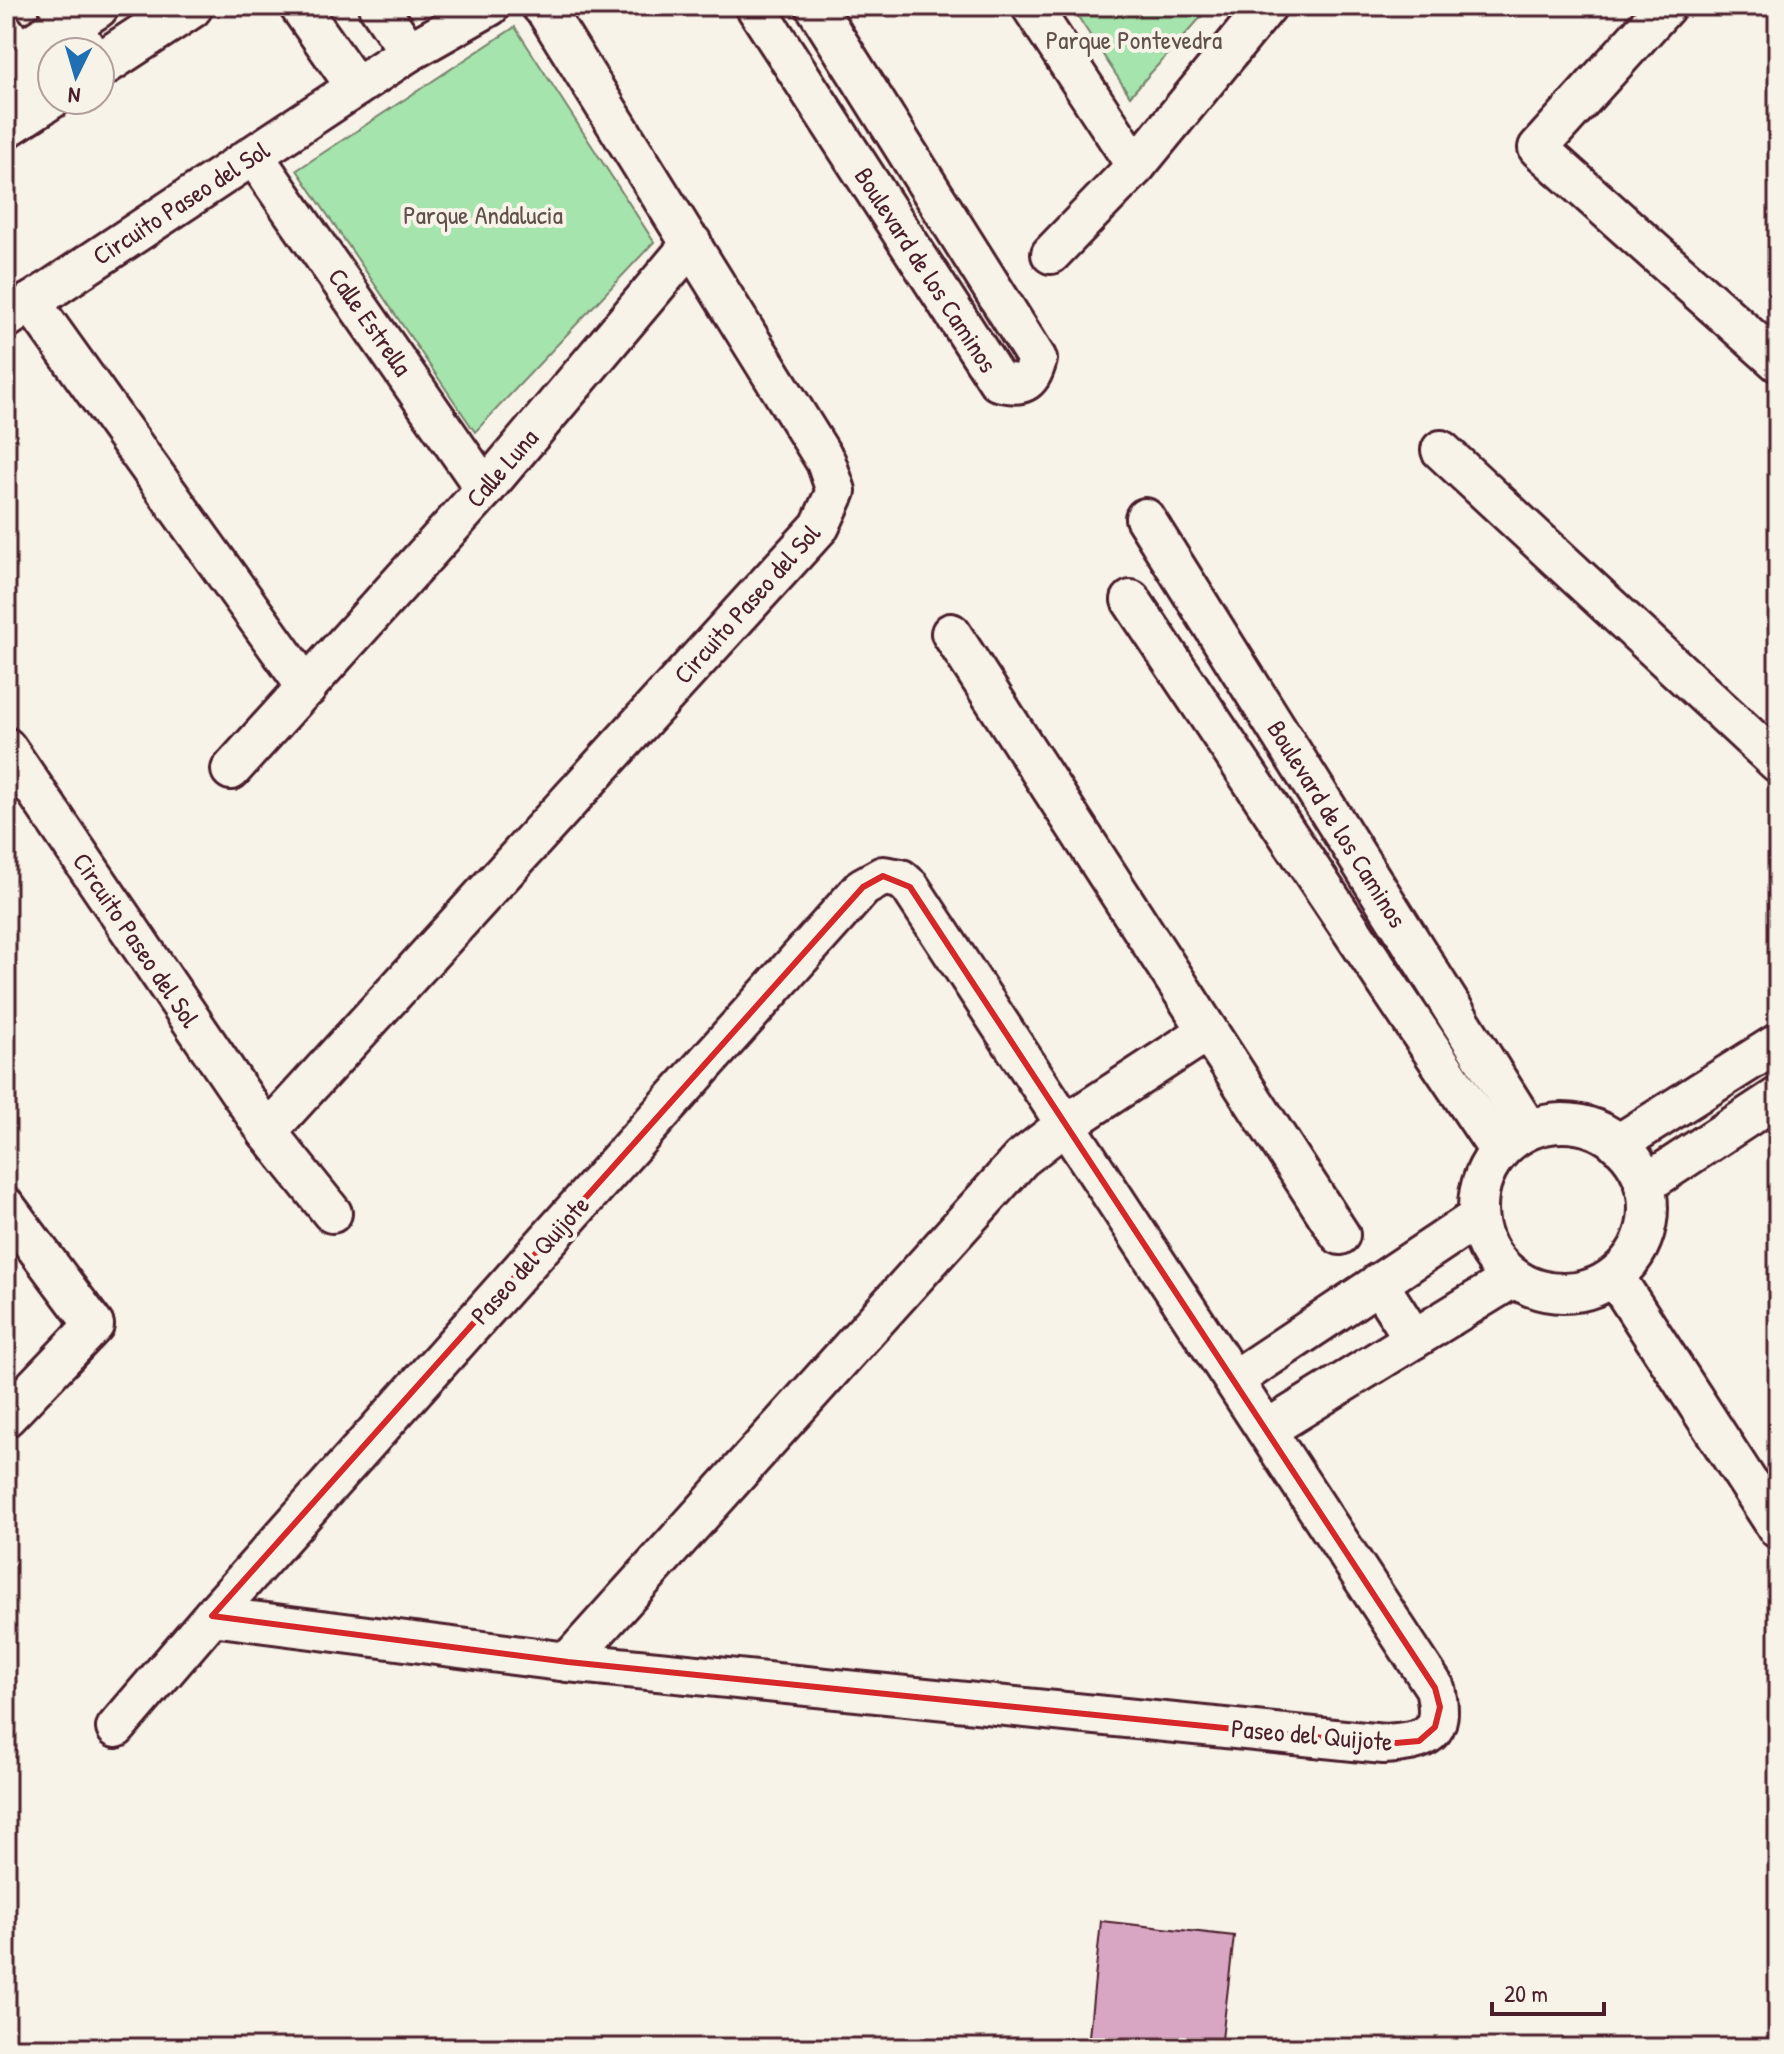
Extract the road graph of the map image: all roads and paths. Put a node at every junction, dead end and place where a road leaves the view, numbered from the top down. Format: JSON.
{"nodes":[{"id":1,"x":190,"y":6,"type":"edge"},
{"id":2,"x":299,"y":6,"type":"edge"},
{"id":3,"x":378,"y":6,"type":"edge"},
{"id":4,"x":490,"y":6,"type":"edge"},
{"id":5,"x":541,"y":6,"type":"edge"},
{"id":6,"x":755,"y":6,"type":"edge"},
{"id":7,"x":815,"y":6,"type":"edge"},
{"id":8,"x":1031,"y":6,"type":"edge"},
{"id":9,"x":1267,"y":6,"type":"edge"},
{"id":10,"x":1666,"y":6,"type":"edge"},
{"id":11,"x":78,"y":22,"type":"edge"},
{"id":12,"x":11,"y":51,"type":"edge"},
{"id":13,"x":409,"y":52,"type":"junction"},
{"id":14,"x":116,"y":55,"type":"edge"},
{"id":15,"x":36,"y":81,"type":"edge"},
{"id":16,"x":356,"y":87,"type":"junction"},
{"id":17,"x":36,"y":105,"type":"edge"},
{"id":18,"x":6,"y":125,"type":"edge"},
{"id":19,"x":254,"y":156,"type":"junction"},
{"id":20,"x":1136,"y":166,"type":"junction"},
{"id":21,"x":692,"y":243,"type":"junction"},
{"id":22,"x":1051,"y":254,"type":"dead end"},
{"id":23,"x":18,"y":310,"type":"edge"},
{"id":24,"x":1778,"y":362,"type":"edge"},
{"id":25,"x":1441,"y":450,"type":"dead end"},
{"id":26,"x":485,"y":489,"type":"junction"},
{"id":27,"x":1145,"y":518,"type":"dead end"},
{"id":28,"x":1131,"y":600,"type":"dead end"},
{"id":29,"x":951,"y":633,"type":"dead end"},
{"id":30,"x":307,"y":688,"type":"junction"},
{"id":31,"x":6,"y":747,"type":"edge"},
{"id":32,"x":1778,"y":763,"type":"edge"},
{"id":33,"x":231,"y":770,"type":"dead end"},
{"id":34,"x":1208,"y":1031,"type":"junction"},
{"id":35,"x":1778,"y":1043,"type":"edge"},
{"id":36,"x":1778,"y":1097,"type":"edge"},
{"id":37,"x":1066,"y":1124,"type":"junction"},
{"id":38,"x":267,"y":1132,"type":"junction"},
{"id":39,"x":1514,"y":1140,"type":"junction"},
{"id":40,"x":1618,"y":1144,"type":"junction"},
{"id":41,"x":1644,"y":1185,"type":"junction"},
{"id":42,"x":6,"y":1207,"type":"edge"},
{"id":43,"x":332,"y":1213,"type":"dead end"},
{"id":44,"x":1478,"y":1217,"type":"junction"},
{"id":45,"x":1340,"y":1235,"type":"dead end"},
{"id":46,"x":1615,"y":1277,"type":"junction"},
{"id":47,"x":1513,"y":1278,"type":"junction"},
{"id":48,"x":1378,"y":1283,"type":"junction"},
{"id":49,"x":1414,"y":1339,"type":"junction"},
{"id":50,"x":1234,"y":1380,"type":"junction"},
{"id":51,"x":6,"y":1417,"type":"edge"},
{"id":52,"x":1266,"y":1430,"type":"junction"},
{"id":53,"x":1778,"y":1529,"type":"edge"},
{"id":54,"x":212,"y":1616,"type":"junction"},
{"id":55,"x":568,"y":1662,"type":"junction"},
{"id":56,"x":116,"y":1728,"type":"dead end"}],
"edges":[{"from":1,"to":14,"type":"main road"},
{"from":2,"to":16,"type":"street"},
{"from":3,"to":13,"type":"street"},
{"from":4,"to":13,"type":"street","name":"Circuito Paseo del Sol"},
{"from":5,"to":21,"type":"street","name":"Circuito Paseo del Sol"},
{"from":6,"to":7,"type":"street","name":"Boulevard de los Caminos"},
{"from":8,"to":20,"type":"street"},
{"from":9,"to":20,"type":"street"},
{"from":10,"to":24,"type":"street"},
{"from":11,"to":12,"type":"main road"},
{"from":12,"to":15,"type":"street"},
{"from":13,"to":16,"type":"street","name":"Circuito Paseo del Sol"},
{"from":16,"to":19,"type":"street","name":"Circuito Paseo del Sol"},
{"from":17,"to":18,"type":"main road"},
{"from":19,"to":23,"type":"street","name":"Circuito Paseo del Sol"},
{"from":19,"to":26,"type":"street","name":"Calle Estrella"},
{"from":20,"to":22,"type":"street"},
{"from":21,"to":26,"type":"street","name":"Calle Luna"},
{"from":21,"to":38,"type":"street","name":"Circuito Paseo del Sol"},
{"from":23,"to":30,"type":"street"},
{"from":25,"to":32,"type":"street"},
{"from":26,"to":30,"type":"street","name":"Calle Luna"},
{"from":27,"to":39,"type":"street","name":"Boulevard de los Caminos"},
{"from":28,"to":39,"type":"street","name":"Boulevard de los Caminos"},
{"from":29,"to":34,"type":"street"},
{"from":30,"to":33,"type":"street","name":"Calle Luna"},
{"from":31,"to":38,"type":"street","name":"Circuito Paseo del Sol"},
{"from":34,"to":37,"type":"street"},
{"from":34,"to":45,"type":"street"},
{"from":35,"to":40,"type":"street"},
{"from":36,"to":41,"type":"street"},
{"from":37,"to":50,"type":"street","name":"Paseo del Quijote"},
{"from":37,"to":54,"type":"street","name":"Paseo del Quijote"},
{"from":37,"to":55,"type":"street"},
{"from":38,"to":43,"type":"street","name":"Circuito Paseo del Sol"},
{"from":39,"to":40,"type":"street"},
{"from":39,"to":44,"type":"street"},
{"from":40,"to":41,"type":"street"},
{"from":41,"to":46,"type":"street"},
{"from":42,"to":51,"type":"street"},
{"from":44,"to":47,"type":"street"},
{"from":44,"to":48,"type":"street"},
{"from":46,"to":47,"type":"street"},
{"from":46,"to":53,"type":"street"},
{"from":47,"to":49,"type":"street"},
{"from":48,"to":49,"type":"street"},
{"from":48,"to":50,"type":"street"},
{"from":49,"to":52,"type":"street"},
{"from":50,"to":52,"type":"street","name":"Paseo del Quijote"},
{"from":52,"to":55,"type":"street","name":"Paseo del Quijote"},
{"from":54,"to":55,"type":"street","name":"Paseo del Quijote"},
{"from":54,"to":56,"type":"street"}]}
